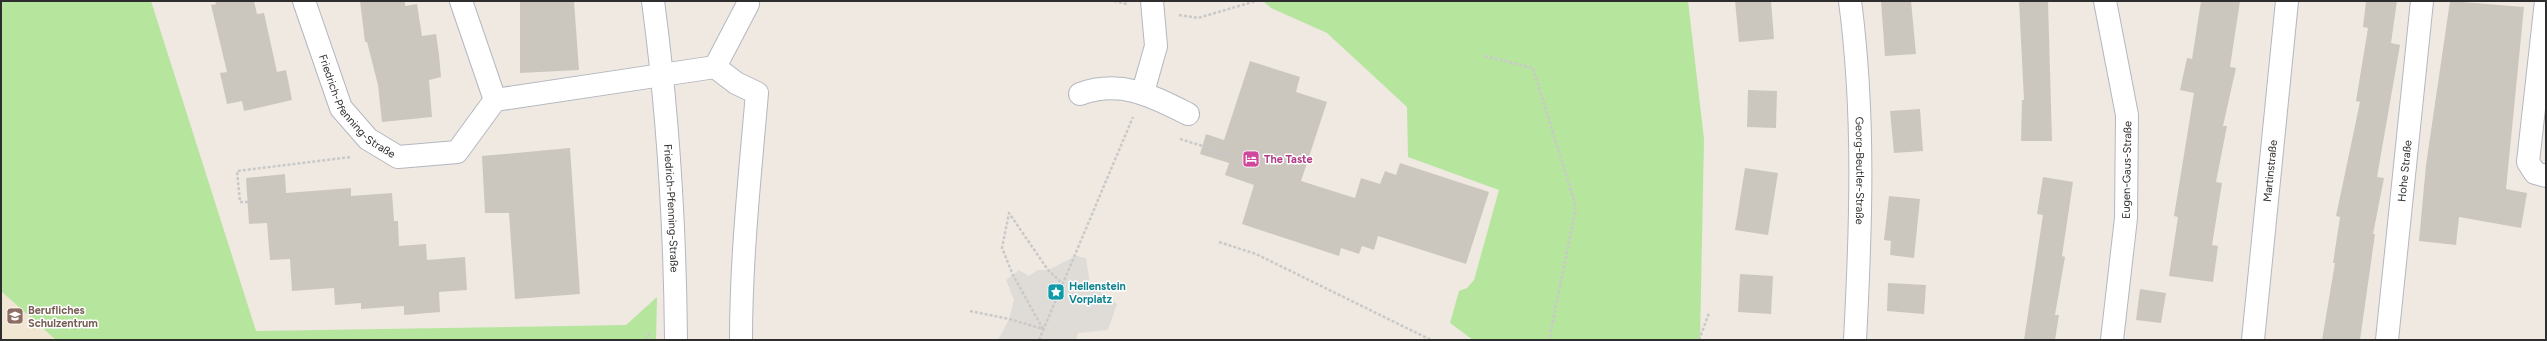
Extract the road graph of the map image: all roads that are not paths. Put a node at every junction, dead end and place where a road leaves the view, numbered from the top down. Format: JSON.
{"nodes":[{"id":1,"x":304,"y":1,"type":"edge"},
{"id":2,"x":461,"y":1,"type":"edge"},
{"id":3,"x":654,"y":1,"type":"edge"},
{"id":4,"x":1850,"y":1,"type":"edge"},
{"id":5,"x":2105,"y":1,"type":"edge"},
{"id":6,"x":2287,"y":1,"type":"edge"},
{"id":7,"x":2422,"y":1,"type":"edge"},
{"id":8,"x":2546,"y":1,"type":"edge"},
{"id":9,"x":748,"y":4,"type":"dead end"},
{"id":10,"x":1153,"y":6,"type":"edge"},
{"id":11,"x":716,"y":67,"type":"junction"},
{"id":12,"x":663,"y":76,"type":"junction"},
{"id":13,"x":1143,"y":92,"type":"junction"},
{"id":14,"x":1080,"y":94,"type":"dead end"},
{"id":15,"x":495,"y":100,"type":"junction"},
{"id":16,"x":1188,"y":114,"type":"dead end"},
{"id":17,"x":2546,"y":176,"type":"edge"},
{"id":18,"x":676,"y":340,"type":"edge"},
{"id":19,"x":741,"y":340,"type":"edge"},
{"id":20,"x":1855,"y":340,"type":"edge"},
{"id":21,"x":2112,"y":340,"type":"edge"},
{"id":22,"x":2253,"y":340,"type":"edge"},
{"id":23,"x":2387,"y":340,"type":"edge"}],
"edges":[{"from":1,"to":15,"type":"street","name":"Friedrich-Pfenning-Straße"},
{"from":2,"to":15,"type":"street"},
{"from":3,"to":12,"type":"street","name":"Friedrich-Pfenning-Straße"},
{"from":4,"to":20,"type":"street","name":"Georg-Beutler-Straße"},
{"from":5,"to":21,"type":"street","name":"Eugen-Gaus-Straße"},
{"from":6,"to":22,"type":"street","name":"Martinstraße"},
{"from":7,"to":23,"type":"street","name":"Hohe Straße"},
{"from":8,"to":17,"type":"street"},
{"from":9,"to":11,"type":"street"},
{"from":10,"to":13,"type":"street"},
{"from":11,"to":12,"type":"street"},
{"from":11,"to":19,"type":"street"},
{"from":12,"to":15,"type":"street"},
{"from":12,"to":18,"type":"street","name":"Friedrich-Pfenning-Straße"},
{"from":13,"to":14,"type":"street"},
{"from":13,"to":16,"type":"street"}]}
